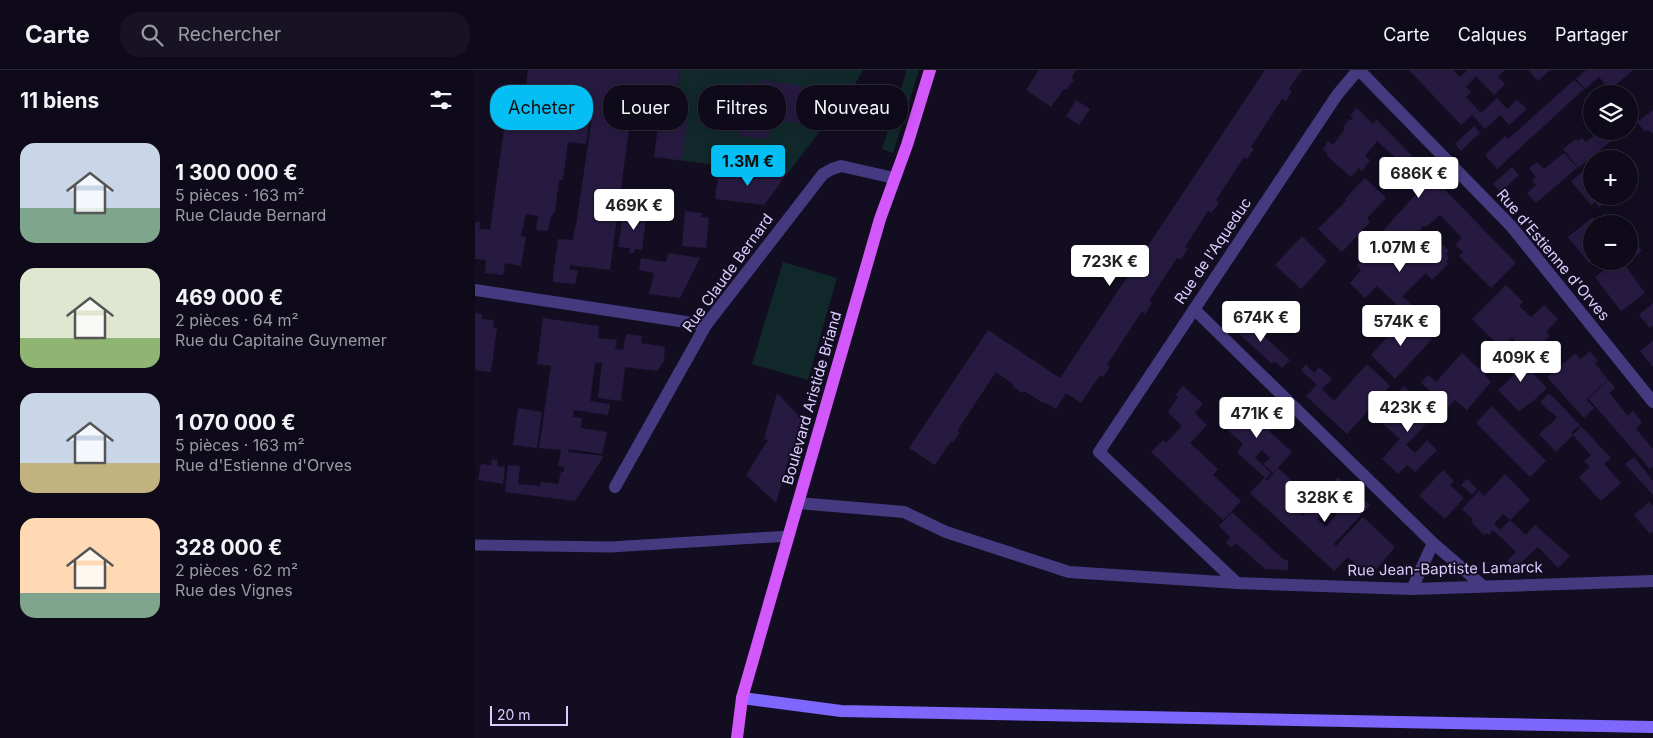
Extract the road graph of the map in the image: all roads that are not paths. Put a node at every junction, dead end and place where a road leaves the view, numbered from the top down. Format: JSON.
{"nodes":[{"id":1,"x":930,"y":70,"type":"edge"},
{"id":2,"x":1359,"y":70,"type":"edge"},
{"id":3,"x":894,"y":178,"type":"junction"},
{"id":4,"x":475,"y":290,"type":"edge"},
{"id":5,"x":1194,"y":310,"type":"junction"},
{"id":6,"x":706,"y":325,"type":"junction"},
{"id":7,"x":1653,"y":402,"type":"edge"},
{"id":8,"x":615,"y":487,"type":"dead end"},
{"id":9,"x":798,"y":503,"type":"junction"},
{"id":10,"x":789,"y":536,"type":"junction"},
{"id":11,"x":1433,"y":543,"type":"junction"},
{"id":12,"x":475,"y":545,"type":"edge"},
{"id":13,"x":1653,"y":581,"type":"edge"},
{"id":14,"x":1237,"y":583,"type":"junction"},
{"id":15,"x":1483,"y":586,"type":"junction"},
{"id":16,"x":1412,"y":589,"type":"junction"},
{"id":17,"x":742,"y":698,"type":"junction"},
{"id":18,"x":1653,"y":727,"type":"edge"},
{"id":19,"x":737,"y":738,"type":"edge"}],
"edges":[{"from":1,"to":3,"type":"main road","name":"Boulevard Aristide Briand"},
{"from":2,"to":5,"type":"street","name":"Rue de l'Aqueduc"},
{"from":2,"to":7,"type":"street","name":"Rue d'Estienne d'Orves"},
{"from":3,"to":6,"type":"street","name":"Rue Claude Bernard"},
{"from":3,"to":9,"type":"main road","name":"Boulevard Aristide Briand"},
{"from":4,"to":6,"type":"street"},
{"from":5,"to":11,"type":"street"},
{"from":5,"to":14,"type":"street","name":"Rue de l'Aqueduc"},
{"from":6,"to":8,"type":"street","name":"Rue Claude Bernard"},
{"from":9,"to":10,"type":"main road","name":"Boulevard Aristide Briand"},
{"from":9,"to":14,"type":"street","name":"Rue Jean-Baptiste Lamarck"},
{"from":10,"to":12,"type":"lane"},
{"from":10,"to":17,"type":"main road","name":"Boulevard Aristide Briand"},
{"from":11,"to":15,"type":"street"},
{"from":11,"to":16,"type":"street"},
{"from":13,"to":15,"type":"street","name":"Rue Jean-Baptiste Lamarck"},
{"from":14,"to":16,"type":"street","name":"Rue Jean-Baptiste Lamarck"},
{"from":15,"to":16,"type":"street","name":"Rue Jean-Baptiste Lamarck"},
{"from":17,"to":18,"type":"street"},
{"from":17,"to":19,"type":"main road","name":"Boulevard Aristide Briand"}]}
